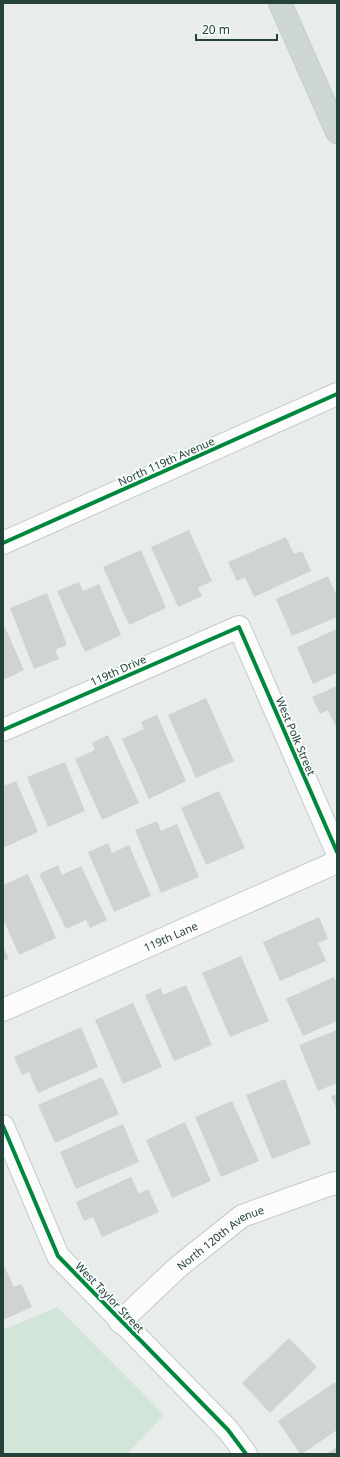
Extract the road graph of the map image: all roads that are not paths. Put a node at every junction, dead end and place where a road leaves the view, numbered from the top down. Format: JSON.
{"nodes":[{"id":1,"x":280,"y":3,"type":"edge"},
{"id":2,"x":337,"y":132,"type":"edge"},
{"id":3,"x":337,"y":394,"type":"edge"},
{"id":4,"x":3,"y":543,"type":"edge"},
{"id":5,"x":239,"y":627,"type":"joint"},
{"id":6,"x":3,"y":730,"type":"edge"},
{"id":7,"x":337,"y":852,"type":"edge"},
{"id":8,"x":337,"y":862,"type":"edge"},
{"id":9,"x":3,"y":1010,"type":"edge"},
{"id":10,"x":3,"y":1126,"type":"edge"},
{"id":11,"x":337,"y":1184,"type":"edge"},
{"id":12,"x":120,"y":1322,"type":"junction"},
{"id":13,"x":246,"y":1454,"type":"edge"}],
"edges":[{"from":1,"to":2,"type":"main road"},
{"from":3,"to":4,"type":"street","name":"North 119th Avenue"},
{"from":5,"to":6,"type":"street","name":"119th Drive"},
{"from":5,"to":7,"type":"street","name":"West Polk Street"},
{"from":8,"to":9,"type":"street","name":"119th Lane"},
{"from":10,"to":12,"type":"street","name":"West Taylor Street"},
{"from":11,"to":12,"type":"street","name":"North 120th Avenue"},
{"from":12,"to":13,"type":"street","name":"West Taylor Street"}]}
